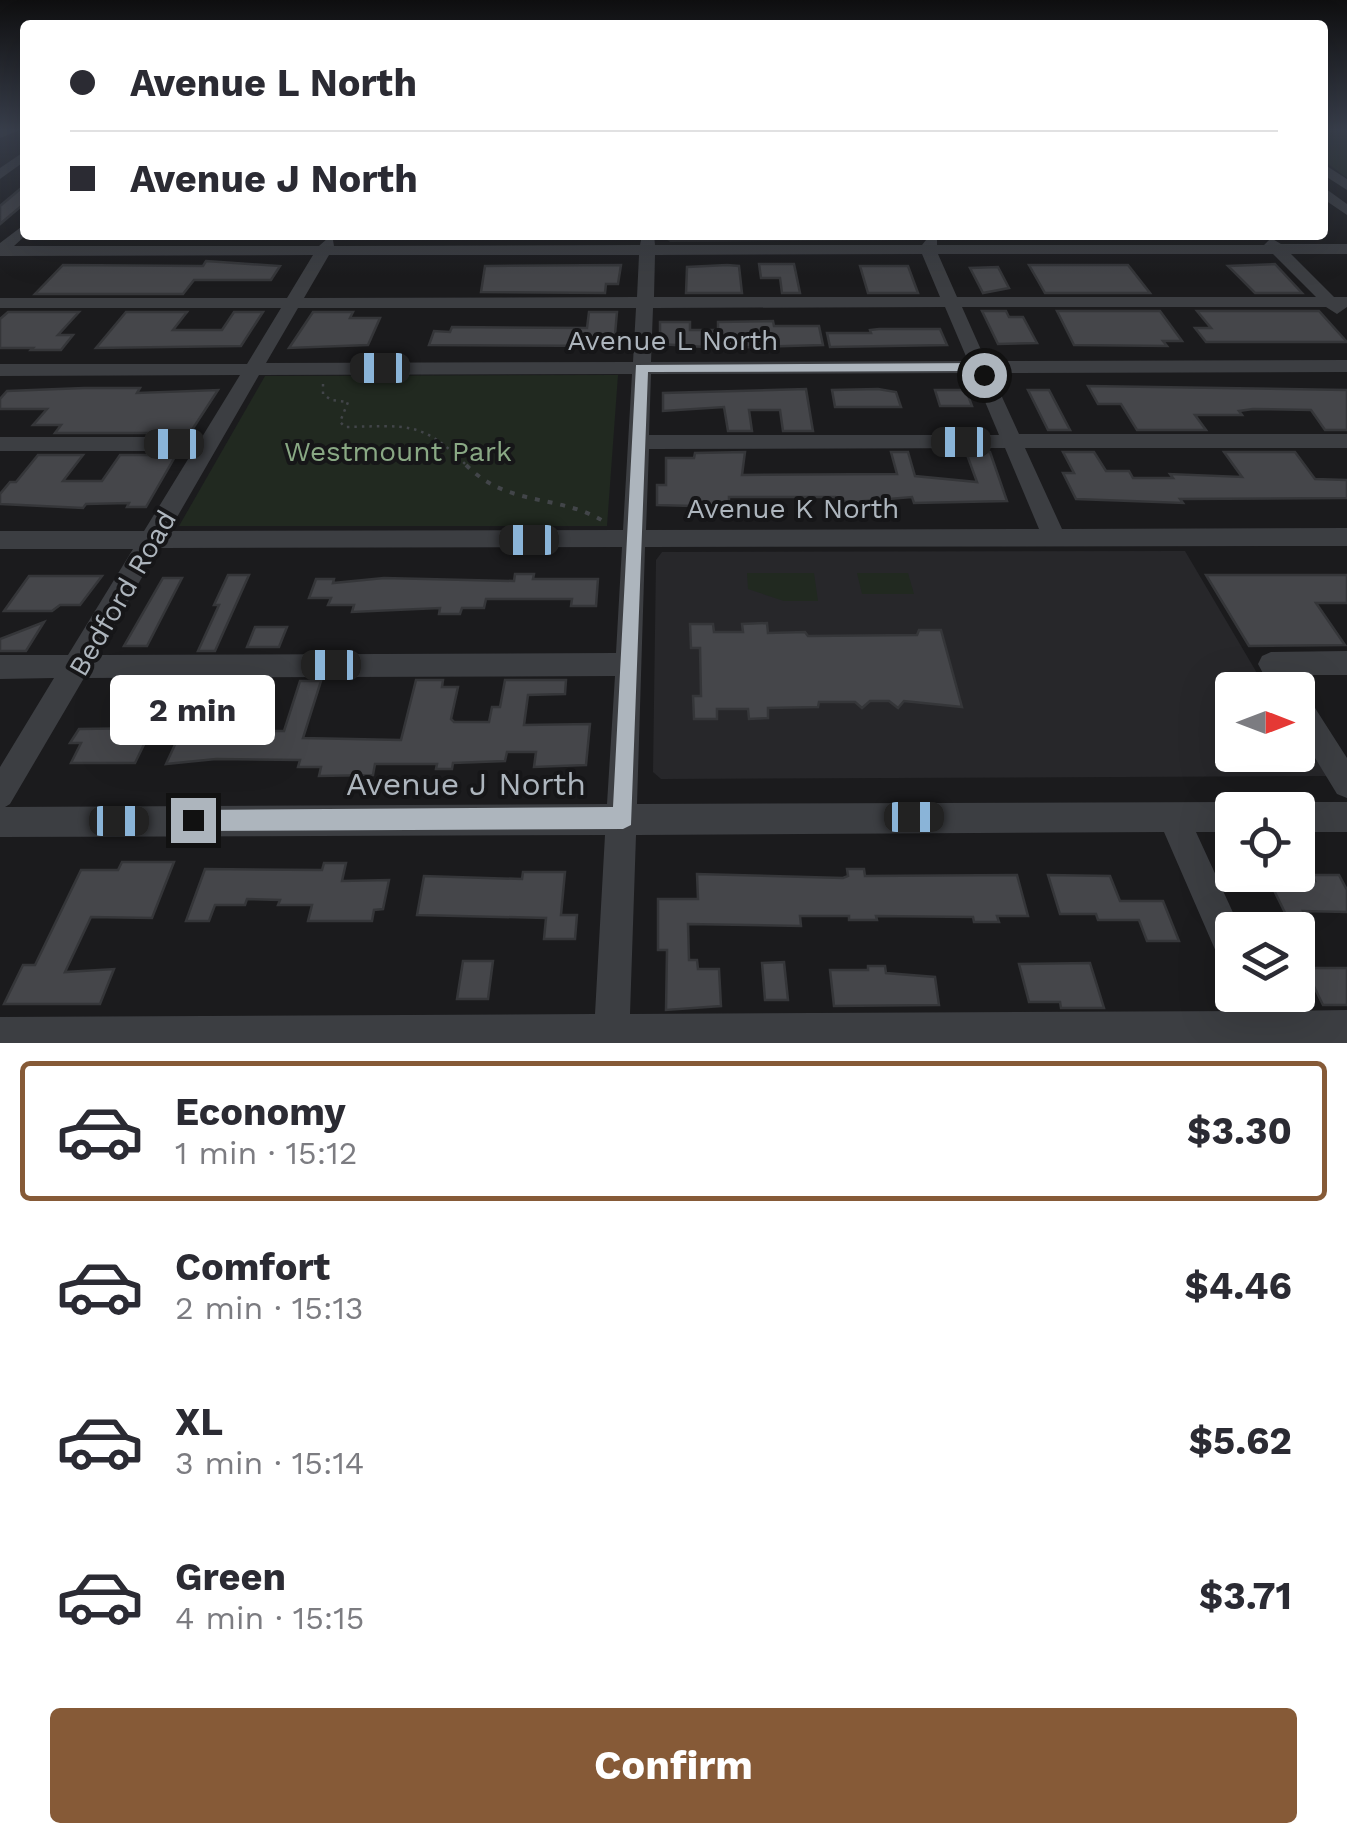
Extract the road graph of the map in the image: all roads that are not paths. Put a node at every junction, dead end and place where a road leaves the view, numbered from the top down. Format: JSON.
{"nodes":[{"id":1,"x":20,"y":233,"type":"edge"},
{"id":2,"x":1267,"y":240,"type":"edge"},
{"id":3,"x":577,"y":242,"type":"edge"},
{"id":4,"x":648,"y":242,"type":"edge"},
{"id":5,"x":929,"y":242,"type":"edge"},
{"id":6,"x":329,"y":243,"type":"edge"},
{"id":7,"x":1276,"y":248,"type":"junction"},
{"id":8,"x":1347,"y":248,"type":"edge"},
{"id":9,"x":0,"y":251,"type":"edge"},
{"id":10,"x":1339,"y":302,"type":"edge"},
{"id":11,"x":0,"y":303,"type":"edge"},
{"id":12,"x":291,"y":304,"type":"junction"},
{"id":13,"x":644,"y":304,"type":"junction"},
{"id":14,"x":953,"y":304,"type":"junction"},
{"id":15,"x":1347,"y":318,"type":"edge"},
{"id":16,"x":1347,"y":366,"type":"edge"},
{"id":17,"x":981,"y":367,"type":"junction"},
{"id":18,"x":641,"y":368,"type":"junction"},
{"id":19,"x":253,"y":369,"type":"junction"},
{"id":20,"x":0,"y":370,"type":"edge"},
{"id":21,"x":1347,"y":441,"type":"edge"},
{"id":22,"x":637,"y":442,"type":"junction"},
{"id":23,"x":1014,"y":442,"type":"junction"},
{"id":24,"x":0,"y":444,"type":"edge"},
{"id":25,"x":208,"y":444,"type":"junction"},
{"id":26,"x":634,"y":532,"type":"junction"},
{"id":27,"x":1054,"y":537,"type":"junction"},
{"id":28,"x":1347,"y":537,"type":"edge"},
{"id":29,"x":0,"y":540,"type":"edge"},
{"id":30,"x":152,"y":540,"type":"junction"},
{"id":31,"x":1347,"y":663,"type":"edge"},
{"id":32,"x":629,"y":664,"type":"junction"},
{"id":33,"x":80,"y":666,"type":"junction"},
{"id":34,"x":0,"y":667,"type":"edge"},
{"id":35,"x":1276,"y":672,"type":"edge"},
{"id":36,"x":1315,"y":733,"type":"edge"},
{"id":37,"x":1347,"y":784,"type":"edge"},
{"id":38,"x":0,"y":794,"type":"edge"},
{"id":39,"x":1173,"y":817,"type":"junction"},
{"id":40,"x":1215,"y":817,"type":"edge"},
{"id":41,"x":1315,"y":817,"type":"edge"},
{"id":42,"x":1347,"y":817,"type":"edge"},
{"id":43,"x":623,"y":818,"type":"junction"},
{"id":44,"x":0,"y":822,"type":"edge"},
{"id":45,"x":1215,"y":912,"type":"edge"},
{"id":46,"x":1261,"y":1012,"type":"edge"},
{"id":47,"x":1347,"y":1028,"type":"edge"},
{"id":48,"x":0,"y":1035,"type":"edge"},
{"id":49,"x":611,"y":1036,"type":"edge"},
{"id":50,"x":1272,"y":1036,"type":"edge"}],
"edges":[{"from":1,"to":9,"type":"street"},
{"from":2,"to":7,"type":"street"},
{"from":3,"to":4,"type":"street"},
{"from":3,"to":6,"type":"street"},
{"from":4,"to":5,"type":"street"},
{"from":4,"to":13,"type":"street"},
{"from":5,"to":7,"type":"street"},
{"from":5,"to":14,"type":"street"},
{"from":6,"to":9,"type":"street"},
{"from":6,"to":12,"type":"street","name":"Bedford Road"},
{"from":7,"to":8,"type":"street"},
{"from":7,"to":10,"type":"street"},
{"from":10,"to":14,"type":"street"},
{"from":10,"to":15,"type":"street"},
{"from":11,"to":12,"type":"street"},
{"from":12,"to":13,"type":"street"},
{"from":12,"to":19,"type":"street","name":"Bedford Road"},
{"from":13,"to":14,"type":"street"},
{"from":13,"to":18,"type":"street"},
{"from":14,"to":17,"type":"street"},
{"from":16,"to":17,"type":"street","name":"Avenue L North"},
{"from":17,"to":18,"type":"street","name":"Avenue L North"},
{"from":17,"to":23,"type":"street"},
{"from":18,"to":19,"type":"street","name":"Avenue L North"},
{"from":18,"to":22,"type":"street"},
{"from":19,"to":20,"type":"street","name":"Avenue L North"},
{"from":19,"to":25,"type":"street","name":"Bedford Road"},
{"from":21,"to":23,"type":"street"},
{"from":22,"to":23,"type":"street"},
{"from":22,"to":26,"type":"street"},
{"from":23,"to":27,"type":"street"},
{"from":24,"to":25,"type":"street"},
{"from":25,"to":30,"type":"street","name":"Bedford Road"},
{"from":26,"to":27,"type":"street","name":"Avenue K North"},
{"from":26,"to":30,"type":"street","name":"Avenue K North"},
{"from":26,"to":32,"type":"street"},
{"from":27,"to":28,"type":"street","name":"Avenue K North"},
{"from":29,"to":30,"type":"street","name":"Avenue K North"},
{"from":30,"to":33,"type":"street","name":"Bedford Road"},
{"from":31,"to":35,"type":"street"},
{"from":32,"to":33,"type":"street"},
{"from":32,"to":43,"type":"street"},
{"from":33,"to":34,"type":"street"},
{"from":33,"to":38,"type":"street","name":"Bedford Road"},
{"from":36,"to":37,"type":"street"},
{"from":39,"to":40,"type":"street","name":"Avenue J North"},
{"from":39,"to":43,"type":"street","name":"Avenue J North"},
{"from":39,"to":45,"type":"street"},
{"from":41,"to":42,"type":"street"},
{"from":43,"to":44,"type":"street","name":"Avenue J North"},
{"from":43,"to":49,"type":"street"},
{"from":46,"to":50,"type":"street"},
{"from":47,"to":50,"type":"street"},
{"from":48,"to":49,"type":"street"},
{"from":49,"to":50,"type":"street"}]}
